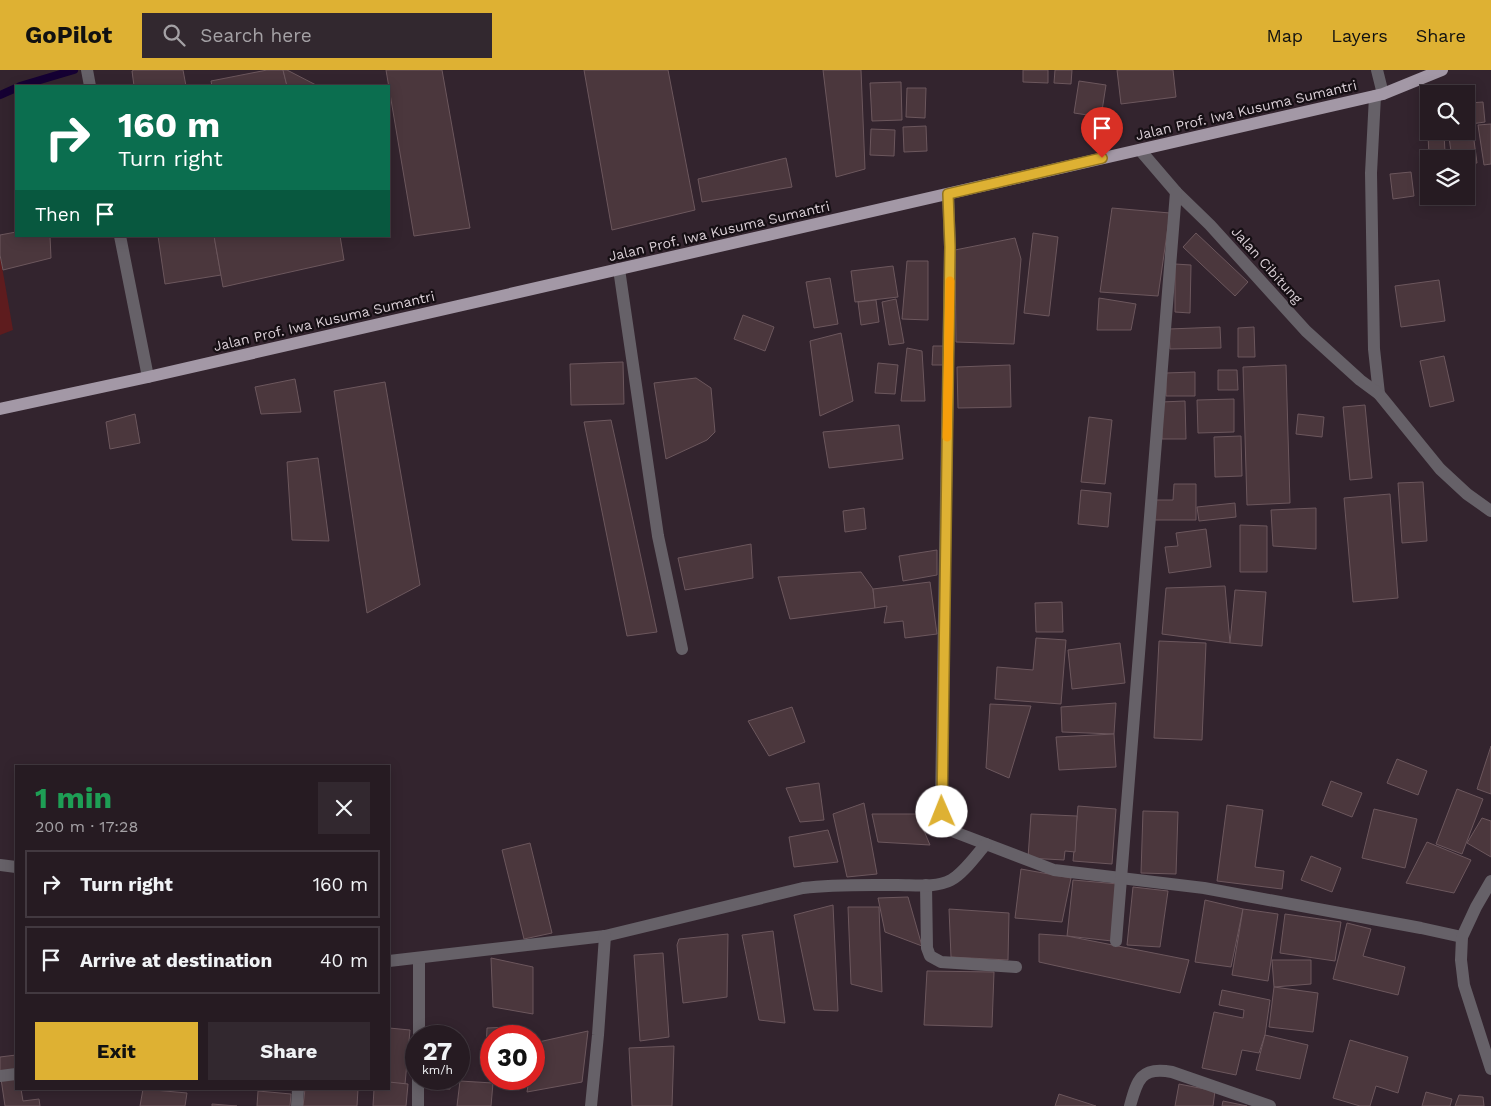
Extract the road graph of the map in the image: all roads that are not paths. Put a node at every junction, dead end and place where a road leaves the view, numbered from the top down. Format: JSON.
{"nodes":[{"id":1,"x":87,"y":70,"type":"edge"},
{"id":2,"x":1377,"y":70,"type":"edge"},
{"id":3,"x":1442,"y":70,"type":"edge"},
{"id":4,"x":90,"y":85,"type":"edge"},
{"id":5,"x":1379,"y":95,"type":"junction"},
{"id":6,"x":1140,"y":150,"type":"junction"},
{"id":7,"x":1176,"y":192,"type":"junction"},
{"id":8,"x":948,"y":194,"type":"junction"},
{"id":9,"x":120,"y":237,"type":"edge"},
{"id":10,"x":619,"y":269,"type":"junction"},
{"id":11,"x":148,"y":377,"type":"junction"},
{"id":12,"x":1379,"y":394,"type":"junction"},
{"id":13,"x":0,"y":409,"type":"edge"},
{"id":14,"x":1491,"y":511,"type":"edge"},
{"id":15,"x":682,"y":649,"type":"dead end"},
{"id":16,"x":986,"y":844,"type":"junction"},
{"id":17,"x":0,"y":865,"type":"edge"},
{"id":18,"x":15,"y":867,"type":"edge"},
{"id":19,"x":1122,"y":878,"type":"junction"},
{"id":20,"x":1491,"y":881,"type":"edge"},
{"id":21,"x":926,"y":885,"type":"junction"},
{"id":22,"x":605,"y":936,"type":"junction"},
{"id":23,"x":1462,"y":937,"type":"junction"},
{"id":24,"x":1116,"y":941,"type":"dead end"},
{"id":25,"x":418,"y":958,"type":"junction"},
{"id":26,"x":390,"y":962,"type":"edge"},
{"id":27,"x":1016,"y":967,"type":"dead end"},
{"id":28,"x":419,"y":1025,"type":"edge"},
{"id":29,"x":1491,"y":1069,"type":"edge"},
{"id":30,"x":15,"y":1074,"type":"edge"},
{"id":31,"x":0,"y":1076,"type":"edge"},
{"id":32,"x":298,"y":1090,"type":"edge"},
{"id":33,"x":418,"y":1090,"type":"edge"},
{"id":34,"x":297,"y":1106,"type":"edge"},
{"id":35,"x":418,"y":1106,"type":"edge"},
{"id":36,"x":591,"y":1106,"type":"edge"},
{"id":37,"x":1130,"y":1106,"type":"edge"},
{"id":38,"x":1270,"y":1106,"type":"edge"}],
"edges":[{"from":1,"to":4,"type":"street"},
{"from":2,"to":5,"type":"street"},
{"from":3,"to":5,"type":"main road","name":"Jalan Prof. Iwa Kusuma Sumantri"},
{"from":5,"to":6,"type":"main road","name":"Jalan Prof. Iwa Kusuma Sumantri"},
{"from":5,"to":12,"type":"street"},
{"from":6,"to":7,"type":"street","name":"Jalan Cibitung"},
{"from":6,"to":8,"type":"main road","name":"Jalan Prof. Iwa Kusuma Sumantri"},
{"from":7,"to":12,"type":"street","name":"Jalan Cibitung"},
{"from":7,"to":19,"type":"street"},
{"from":8,"to":10,"type":"main road","name":"Jalan Prof. Iwa Kusuma Sumantri"},
{"from":8,"to":16,"type":"street"},
{"from":9,"to":11,"type":"street"},
{"from":10,"to":11,"type":"main road","name":"Jalan Prof. Iwa Kusuma Sumantri"},
{"from":10,"to":15,"type":"street"},
{"from":11,"to":13,"type":"main road","name":"Jalan Prof. Iwa Kusuma Sumantri"},
{"from":12,"to":14,"type":"street","name":"Jalan Cibitung"},
{"from":16,"to":19,"type":"street"},
{"from":16,"to":21,"type":"street"},
{"from":17,"to":18,"type":"street"},
{"from":19,"to":23,"type":"street"},
{"from":19,"to":24,"type":"street"},
{"from":20,"to":23,"type":"street"},
{"from":21,"to":22,"type":"street"},
{"from":21,"to":27,"type":"street"},
{"from":22,"to":25,"type":"street"},
{"from":22,"to":36,"type":"street"},
{"from":23,"to":29,"type":"street"},
{"from":25,"to":26,"type":"street"},
{"from":25,"to":28,"type":"street"},
{"from":30,"to":31,"type":"street"},
{"from":32,"to":34,"type":"street"},
{"from":33,"to":35,"type":"street"},
{"from":37,"to":38,"type":"street"}]}
